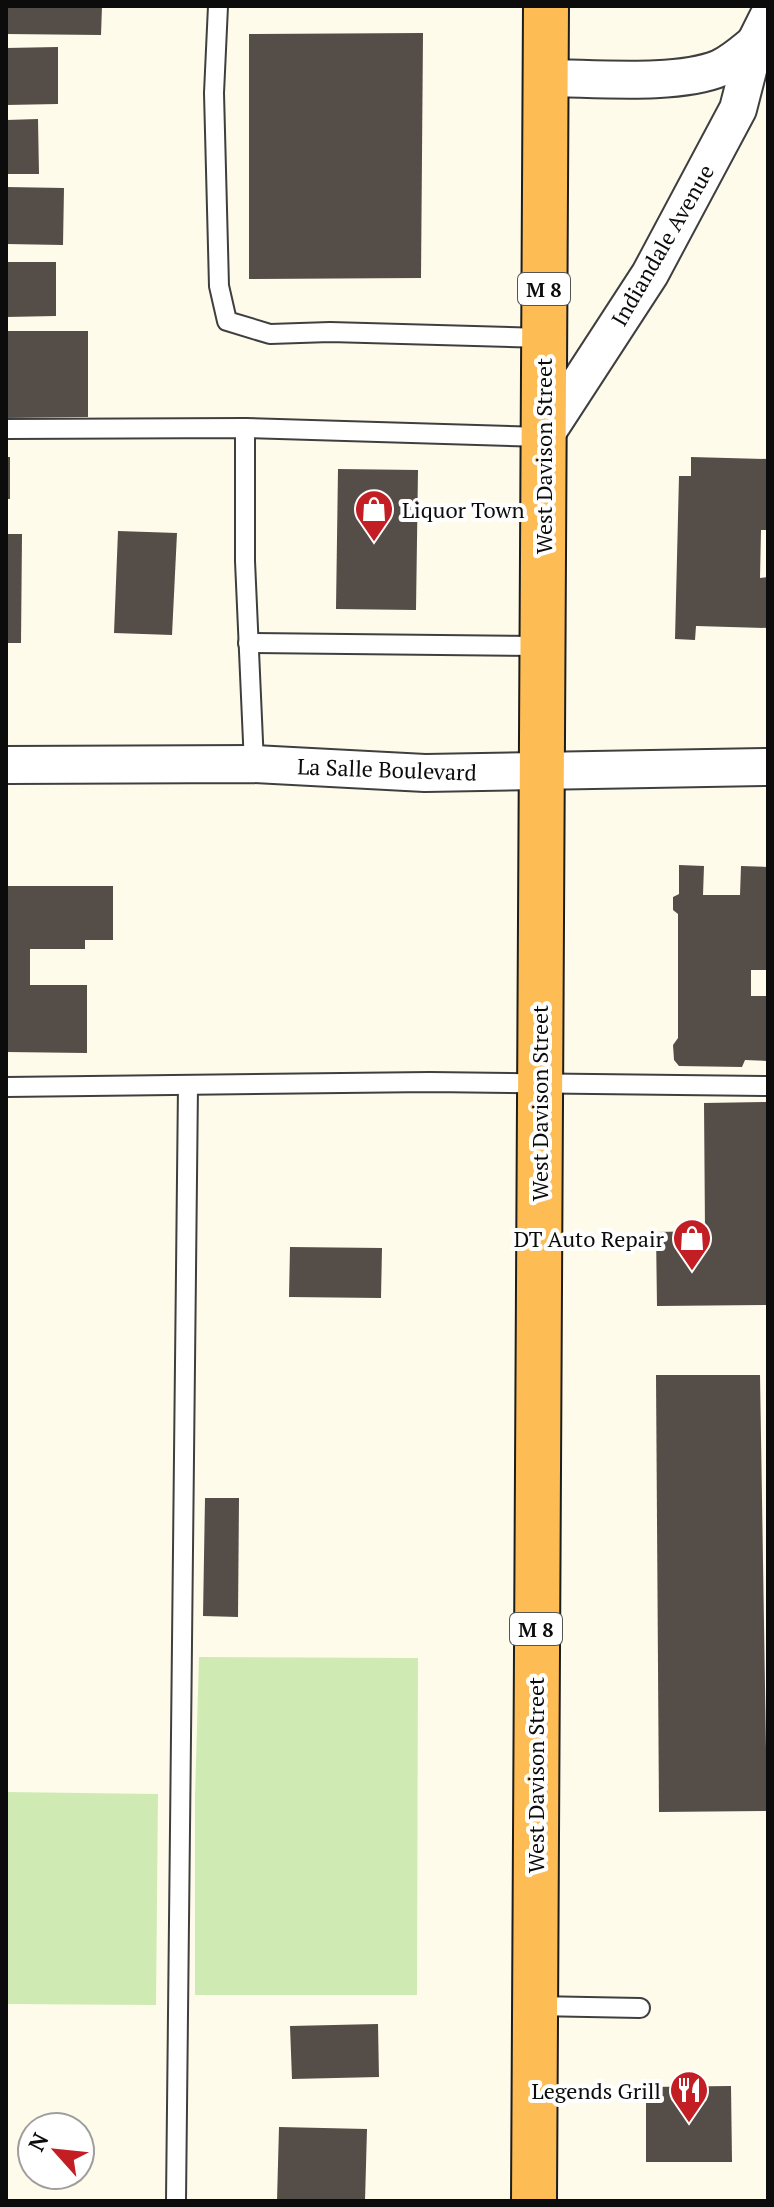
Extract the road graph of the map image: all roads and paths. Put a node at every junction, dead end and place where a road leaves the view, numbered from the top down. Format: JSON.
{"nodes":[{"id":1,"x":218,"y":6,"type":"edge"},
{"id":2,"x":546,"y":6,"type":"edge"},
{"id":3,"x":762,"y":30,"type":"edge"},
{"id":4,"x":545,"y":78,"type":"junction"},
{"id":5,"x":544,"y":338,"type":"junction"},
{"id":6,"x":245,"y":428,"type":"junction"},
{"id":7,"x":6,"y":429,"type":"edge"},
{"id":8,"x":544,"y":437,"type":"junction"},
{"id":9,"x":248,"y":643,"type":"junction"},
{"id":10,"x":542,"y":646,"type":"junction"},
{"id":11,"x":254,"y":764,"type":"junction"},
{"id":12,"x":6,"y":765,"type":"edge"},
{"id":13,"x":768,"y":767,"type":"edge"},
{"id":14,"x":541,"y":771,"type":"junction"},
{"id":15,"x":539,"y":1084,"type":"junction"},
{"id":16,"x":188,"y":1085,"type":"junction"},
{"id":17,"x":768,"y":1086,"type":"edge"},
{"id":18,"x":6,"y":1087,"type":"edge"},
{"id":19,"x":534,"y":2006,"type":"junction"},
{"id":20,"x":640,"y":2008,"type":"dead end"},
{"id":21,"x":176,"y":2201,"type":"edge"},
{"id":22,"x":534,"y":2201,"type":"edge"}],
"edges":[{"from":1,"to":5,"type":"lane"},
{"from":2,"to":4,"type":"highway","name":"West Davison Street","number":"M 8"},
{"from":3,"to":4,"type":"street","name":"Indiandale Avenue"},
{"from":3,"to":8,"type":"street","name":"Indiandale Avenue"},
{"from":4,"to":5,"type":"highway","name":"West Davison Street","number":"M 8"},
{"from":5,"to":8,"type":"highway","name":"West Davison Street","number":"M 8"},
{"from":6,"to":7,"type":"lane"},
{"from":6,"to":8,"type":"lane"},
{"from":6,"to":9,"type":"lane"},
{"from":8,"to":10,"type":"highway","name":"West Davison Street","number":"M 8"},
{"from":9,"to":10,"type":"lane"},
{"from":9,"to":11,"type":"lane"},
{"from":10,"to":14,"type":"highway","name":"West Davison Street","number":"M 8"},
{"from":11,"to":12,"type":"street","name":"La Salle Boulevard"},
{"from":11,"to":14,"type":"street","name":"La Salle Boulevard"},
{"from":13,"to":14,"type":"street","name":"La Salle Boulevard"},
{"from":14,"to":15,"type":"highway","name":"West Davison Street","number":"M 8"},
{"from":15,"to":16,"type":"lane"},
{"from":15,"to":17,"type":"lane"},
{"from":15,"to":19,"type":"highway","name":"West Davison Street","number":"M 8"},
{"from":16,"to":18,"type":"lane"},
{"from":16,"to":21,"type":"lane"},
{"from":19,"to":20,"type":"lane"},
{"from":19,"to":22,"type":"highway","name":"West Davison Street","number":"M 8"}]}
